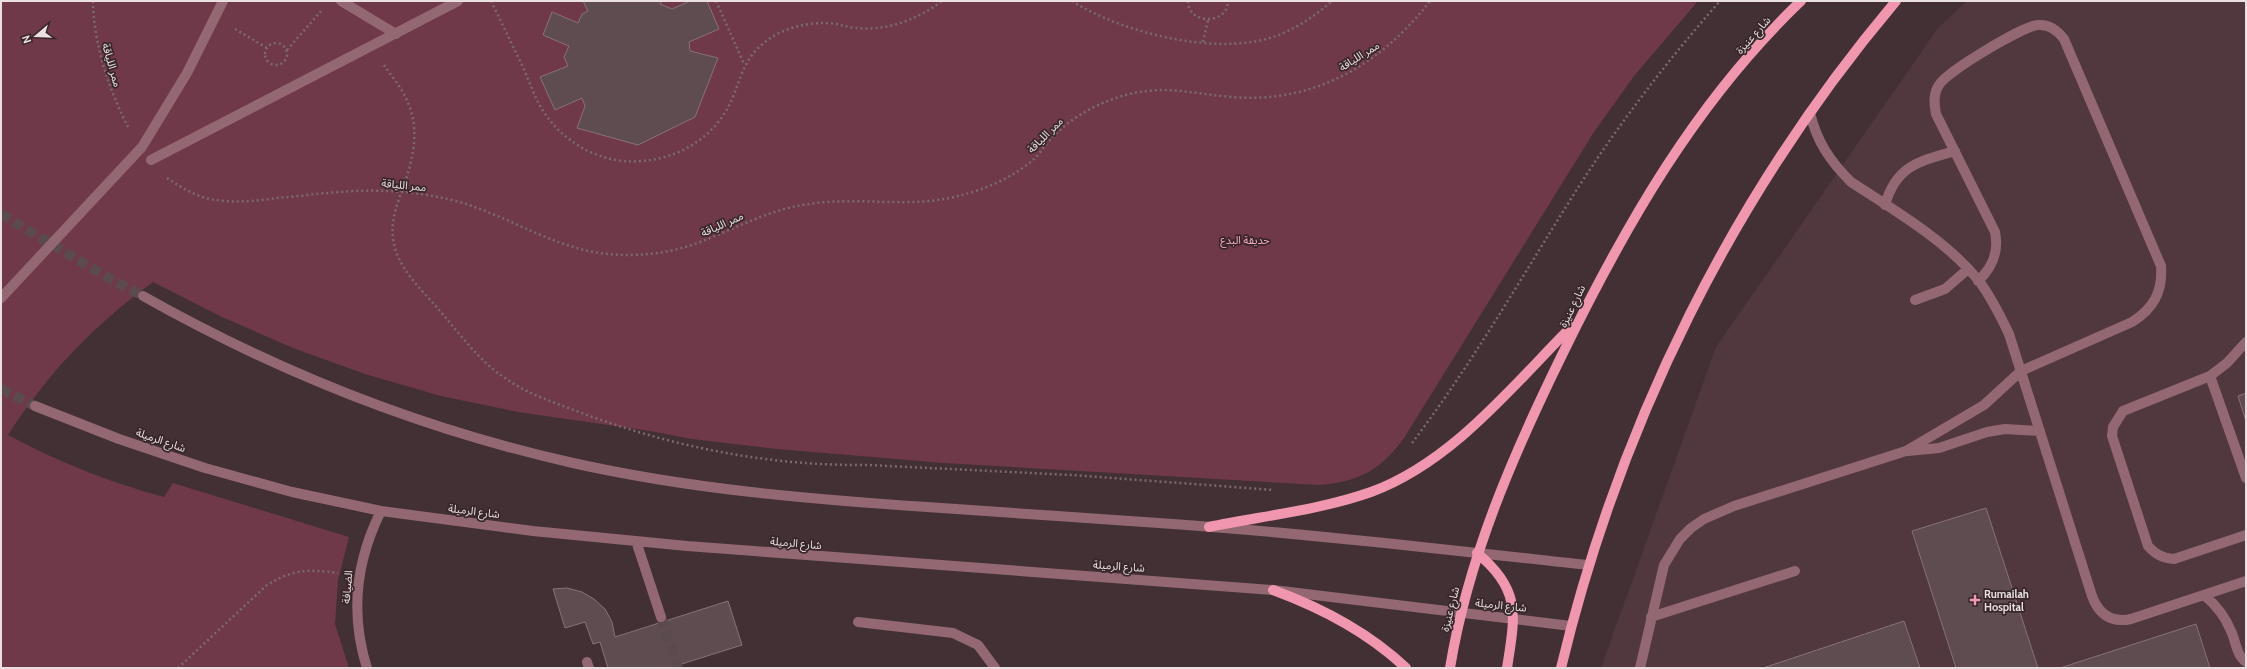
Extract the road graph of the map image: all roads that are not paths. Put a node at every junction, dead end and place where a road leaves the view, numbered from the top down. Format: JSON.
{"nodes":[{"id":1,"x":223,"y":1,"type":"edge"},
{"id":2,"x":341,"y":1,"type":"edge"},
{"id":3,"x":458,"y":1,"type":"edge"},
{"id":4,"x":1801,"y":1,"type":"edge"},
{"id":5,"x":1896,"y":1,"type":"edge"},
{"id":6,"x":396,"y":34,"type":"junction"},
{"id":7,"x":1810,"y":113,"type":"junction"},
{"id":8,"x":1955,"y":151,"type":"junction"},
{"id":9,"x":151,"y":160,"type":"road end"},
{"id":10,"x":1885,"y":205,"type":"junction"},
{"id":11,"x":1968,"y":268,"type":"junction"},
{"id":12,"x":1978,"y":281,"type":"junction"},
{"id":13,"x":144,"y":296,"type":"tunnel mouth"},
{"id":14,"x":1,"y":298,"type":"edge"},
{"id":15,"x":1915,"y":300,"type":"dead end"},
{"id":16,"x":1580,"y":318,"type":"junction"},
{"id":17,"x":2246,"y":342,"type":"edge"},
{"id":18,"x":2021,"y":371,"type":"junction"},
{"id":19,"x":2210,"y":376,"type":"junction"},
{"id":20,"x":35,"y":406,"type":"tunnel mouth"},
{"id":21,"x":2040,"y":431,"type":"junction"},
{"id":22,"x":1906,"y":451,"type":"junction"},
{"id":23,"x":2246,"y":478,"type":"edge"},
{"id":24,"x":381,"y":511,"type":"junction"},
{"id":25,"x":1209,"y":527,"type":"junction"},
{"id":26,"x":2246,"y":535,"type":"edge"},
{"id":27,"x":636,"y":541,"type":"junction"},
{"id":28,"x":1477,"y":553,"type":"junction"},
{"id":29,"x":1588,"y":565,"type":"junction"},
{"id":30,"x":1795,"y":571,"type":"dead end"},
{"id":31,"x":2246,"y":581,"type":"edge"},
{"id":32,"x":1273,"y":590,"type":"junction"},
{"id":33,"x":2204,"y":595,"type":"junction"},
{"id":34,"x":1460,"y":613,"type":"junction"},
{"id":35,"x":661,"y":617,"type":"tunnel mouth"},
{"id":36,"x":1651,"y":617,"type":"junction"},
{"id":37,"x":1514,"y":619,"type":"junction"},
{"id":38,"x":858,"y":622,"type":"dead end"},
{"id":39,"x":1571,"y":626,"type":"junction"},
{"id":40,"x":2246,"y":662,"type":"edge"},
{"id":41,"x":367,"y":668,"type":"edge"},
{"id":42,"x":995,"y":668,"type":"edge"},
{"id":43,"x":1406,"y":668,"type":"edge"},
{"id":44,"x":1450,"y":668,"type":"edge"},
{"id":45,"x":1508,"y":668,"type":"edge"},
{"id":46,"x":1561,"y":668,"type":"edge"},
{"id":47,"x":1640,"y":668,"type":"edge"}],
"edges":[{"from":1,"to":14,"type":"street"},
{"from":2,"to":6,"type":"street"},
{"from":3,"to":6,"type":"street"},
{"from":4,"to":16,"type":"main road","name":"شارع عنيزة"},
{"from":5,"to":7,"type":"main road"},
{"from":6,"to":9,"type":"street"},
{"from":7,"to":10,"type":"street"},
{"from":7,"to":29,"type":"main road"},
{"from":8,"to":10,"type":"street"},
{"from":8,"to":12,"type":"street"},
{"from":8,"to":18,"type":"street"},
{"from":10,"to":11,"type":"street"},
{"from":11,"to":12,"type":"street"},
{"from":11,"to":15,"type":"street"},
{"from":12,"to":18,"type":"street"},
{"from":13,"to":25,"type":"street"},
{"from":16,"to":25,"type":"main road"},
{"from":16,"to":28,"type":"main road","name":"شارع عنيزة"},
{"from":17,"to":19,"type":"street"},
{"from":18,"to":21,"type":"street"},
{"from":18,"to":22,"type":"street"},
{"from":19,"to":23,"type":"street"},
{"from":19,"to":26,"type":"street"},
{"from":20,"to":24,"type":"street","name":"شارع الرميلة"},
{"from":21,"to":22,"type":"street"},
{"from":21,"to":33,"type":"street"},
{"from":22,"to":36,"type":"street"},
{"from":24,"to":27,"type":"street","name":"شارع الرميلة"},
{"from":24,"to":41,"type":"street","name":"الضيافة"},
{"from":25,"to":28,"type":"street"},
{"from":27,"to":32,"type":"street","name":"شارع الرميلة"},
{"from":27,"to":35,"type":"street"},
{"from":28,"to":29,"type":"street"},
{"from":28,"to":34,"type":"main road","name":"شارع عنيزة"},
{"from":28,"to":37,"type":"main road"},
{"from":29,"to":39,"type":"main road"},
{"from":30,"to":36,"type":"street"},
{"from":31,"to":33,"type":"street"},
{"from":32,"to":34,"type":"street","name":"شارع الرميلة"},
{"from":32,"to":43,"type":"main road"},
{"from":33,"to":40,"type":"street"},
{"from":34,"to":37,"type":"street","name":"شارع الرميلة"},
{"from":34,"to":44,"type":"main road","name":"شارع عنيزة"},
{"from":36,"to":47,"type":"street"},
{"from":37,"to":39,"type":"street","name":"شارع الرميلة"},
{"from":37,"to":45,"type":"main road"},
{"from":38,"to":42,"type":"street"},
{"from":39,"to":46,"type":"main road"}]}
